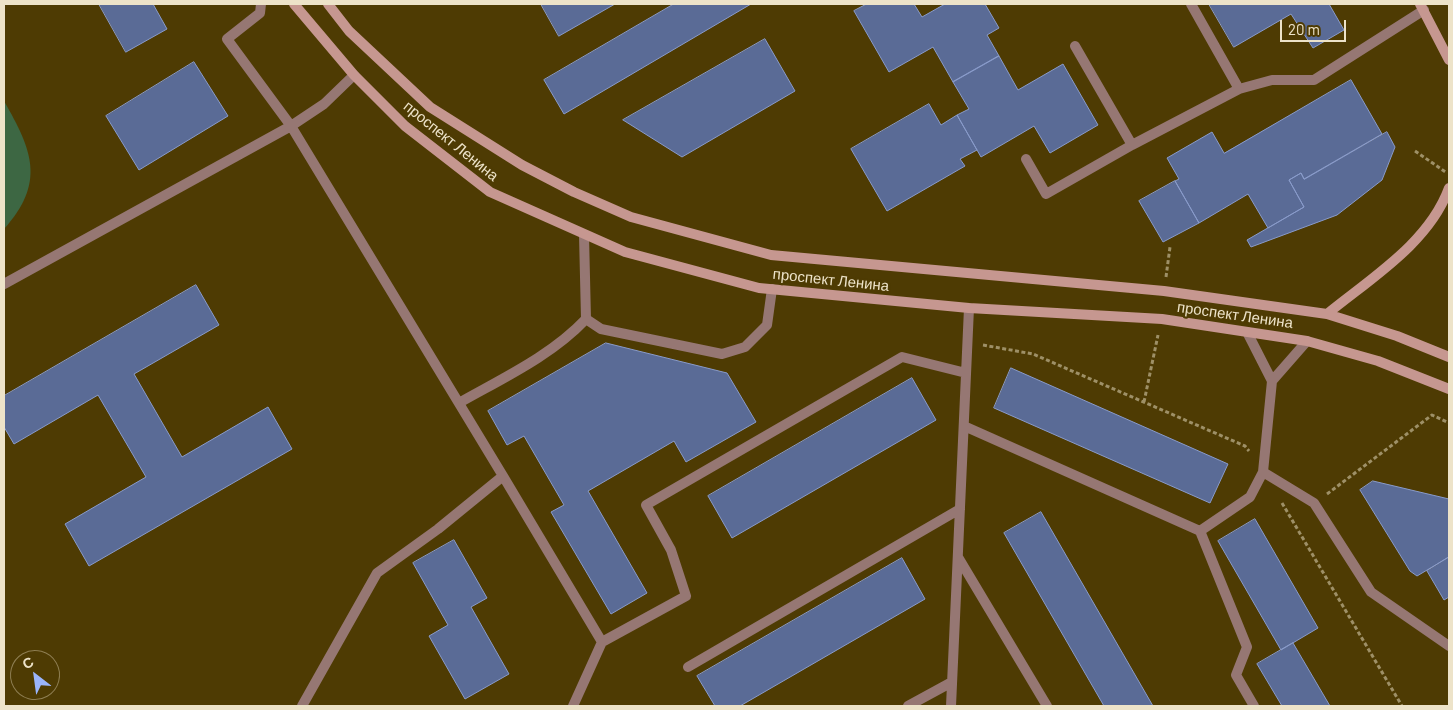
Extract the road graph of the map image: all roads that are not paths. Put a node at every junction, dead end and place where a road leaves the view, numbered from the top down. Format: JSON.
{"nodes":[{"id":1,"x":261,"y":4,"type":"edge"},
{"id":2,"x":294,"y":4,"type":"edge"},
{"id":3,"x":328,"y":4,"type":"edge"},
{"id":4,"x":1191,"y":4,"type":"edge"},
{"id":5,"x":1422,"y":7,"type":"edge"},
{"id":6,"x":1075,"y":46,"type":"dead end"},
{"id":7,"x":1449,"y":60,"type":"edge"},
{"id":8,"x":354,"y":75,"type":"junction"},
{"id":9,"x":1239,"y":89,"type":"junction"},
{"id":10,"x":291,"y":126,"type":"junction"},
{"id":11,"x":1132,"y":145,"type":"junction"},
{"id":12,"x":1026,"y":159,"type":"dead end"},
{"id":13,"x":1449,"y":188,"type":"edge"},
{"id":14,"x":584,"y":235,"type":"junction"},
{"id":15,"x":4,"y":284,"type":"edge"},
{"id":16,"x":772,"y":289,"type":"junction"},
{"id":17,"x":969,"y":308,"type":"junction"},
{"id":18,"x":1327,"y":314,"type":"junction"},
{"id":19,"x":586,"y":319,"type":"junction"},
{"id":20,"x":1247,"y":332,"type":"junction"},
{"id":21,"x":1307,"y":341,"type":"junction"},
{"id":22,"x":1449,"y":357,"type":"edge"},
{"id":23,"x":966,"y":374,"type":"junction"},
{"id":24,"x":1272,"y":381,"type":"junction"},
{"id":25,"x":1449,"y":389,"type":"edge"},
{"id":26,"x":459,"y":403,"type":"junction"},
{"id":27,"x":964,"y":426,"type":"junction"},
{"id":28,"x":1263,"y":472,"type":"junction"},
{"id":29,"x":502,"y":476,"type":"junction"},
{"id":30,"x":960,"y":509,"type":"junction"},
{"id":31,"x":1200,"y":531,"type":"junction"},
{"id":32,"x":958,"y":556,"type":"junction"},
{"id":33,"x":602,"y":642,"type":"junction"},
{"id":34,"x":1449,"y":646,"type":"edge"},
{"id":35,"x":688,"y":667,"type":"dead end"},
{"id":36,"x":952,"y":682,"type":"junction"},
{"id":37,"x":302,"y":706,"type":"edge"},
{"id":38,"x":573,"y":706,"type":"edge"},
{"id":39,"x":908,"y":706,"type":"edge"},
{"id":40,"x":951,"y":706,"type":"edge"},
{"id":41,"x":1047,"y":706,"type":"edge"},
{"id":42,"x":1254,"y":706,"type":"edge"}],
"edges":[{"from":1,"to":10,"type":"lane"},
{"from":2,"to":8,"type":"main road","name":"проспект Ленина"},
{"from":3,"to":18,"type":"main road","name":"проспект Ленина"},
{"from":4,"to":9,"type":"lane"},
{"from":5,"to":7,"type":"main road"},
{"from":5,"to":9,"type":"lane"},
{"from":6,"to":11,"type":"lane"},
{"from":8,"to":10,"type":"lane"},
{"from":8,"to":14,"type":"main road","name":"проспект Ленина"},
{"from":9,"to":11,"type":"lane"},
{"from":10,"to":15,"type":"lane"},
{"from":10,"to":26,"type":"lane"},
{"from":11,"to":12,"type":"lane"},
{"from":13,"to":18,"type":"main road"},
{"from":14,"to":16,"type":"main road","name":"проспект Ленина"},
{"from":14,"to":19,"type":"lane"},
{"from":16,"to":17,"type":"main road","name":"проспект Ленина"},
{"from":16,"to":19,"type":"lane"},
{"from":17,"to":20,"type":"main road","name":"проспект Ленина"},
{"from":17,"to":23,"type":"lane"},
{"from":18,"to":22,"type":"main road","name":"проспект Ленина"},
{"from":19,"to":26,"type":"lane"},
{"from":20,"to":21,"type":"main road","name":"проспект Ленина"},
{"from":20,"to":24,"type":"lane"},
{"from":21,"to":24,"type":"lane"},
{"from":21,"to":25,"type":"main road","name":"проспект Ленина"},
{"from":23,"to":27,"type":"lane"},
{"from":23,"to":33,"type":"lane"},
{"from":24,"to":28,"type":"lane"},
{"from":26,"to":29,"type":"lane"},
{"from":27,"to":30,"type":"lane"},
{"from":27,"to":31,"type":"lane"},
{"from":28,"to":31,"type":"lane"},
{"from":28,"to":34,"type":"lane"},
{"from":29,"to":33,"type":"lane"},
{"from":29,"to":37,"type":"lane"},
{"from":30,"to":32,"type":"lane"},
{"from":30,"to":35,"type":"lane"},
{"from":31,"to":42,"type":"lane"},
{"from":32,"to":36,"type":"lane"},
{"from":32,"to":41,"type":"lane"},
{"from":33,"to":38,"type":"lane"},
{"from":36,"to":39,"type":"lane"},
{"from":36,"to":40,"type":"lane"}]}
